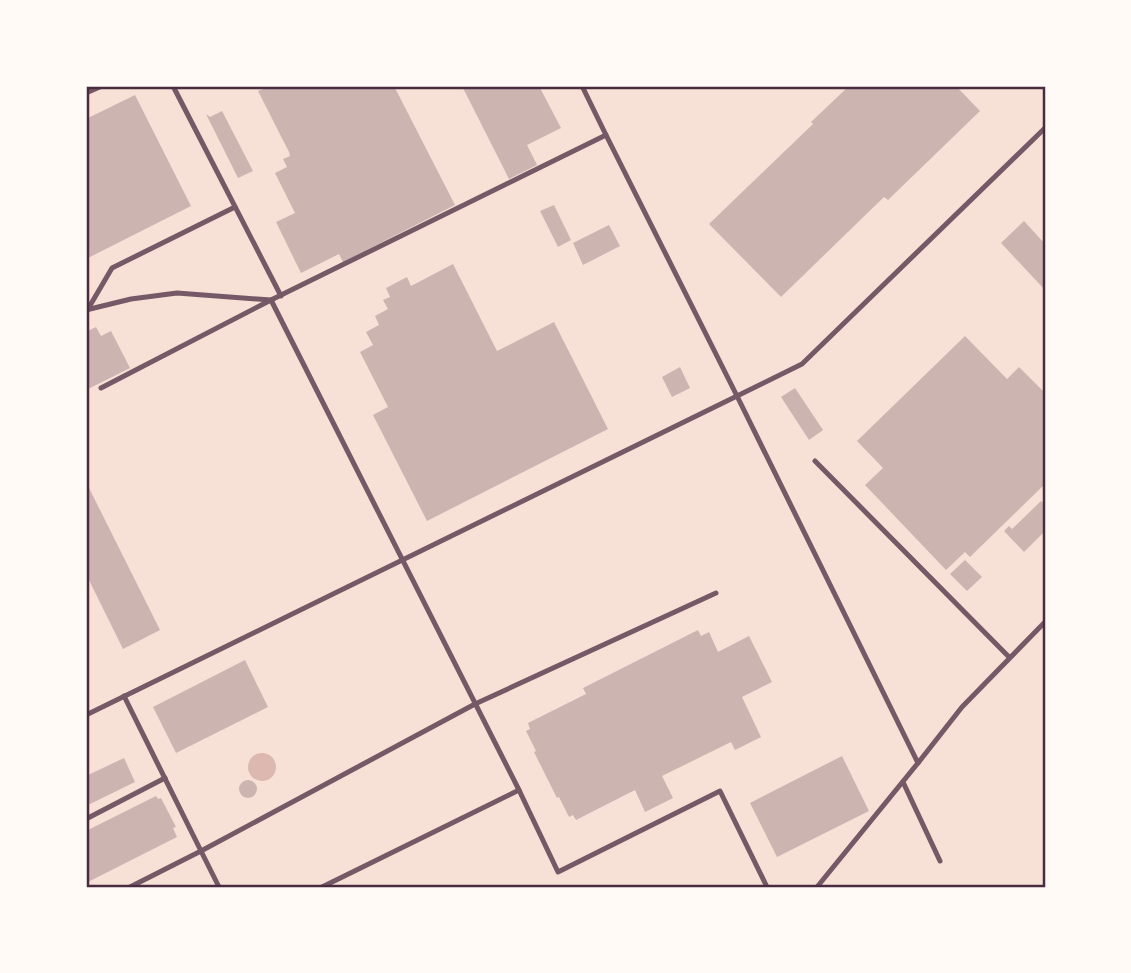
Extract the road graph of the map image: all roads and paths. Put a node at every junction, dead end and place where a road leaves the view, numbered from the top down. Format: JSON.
{"nodes":[{"id":1,"x":102,"y":86,"type":"edge"},
{"id":2,"x":173,"y":86,"type":"edge"},
{"id":3,"x":582,"y":86,"type":"edge"},
{"id":4,"x":86,"y":93,"type":"edge"},
{"id":5,"x":1045,"y":130,"type":"edge"},
{"id":6,"x":606,"y":135,"type":"junction"},
{"id":7,"x":235,"y":206,"type":"junction"},
{"id":8,"x":281,"y":296,"type":"junction"},
{"id":9,"x":271,"y":300,"type":"junction"},
{"id":10,"x":87,"y":309,"type":"edge"},
{"id":11,"x":101,"y":388,"type":"dead end"},
{"id":12,"x":737,"y":396,"type":"junction"},
{"id":13,"x":815,"y":461,"type":"dead end"},
{"id":14,"x":402,"y":561,"type":"junction"},
{"id":15,"x":716,"y":593,"type":"dead end"},
{"id":16,"x":1045,"y":622,"type":"edge"},
{"id":17,"x":1009,"y":657,"type":"junction"},
{"id":18,"x":124,"y":696,"type":"junction"},
{"id":19,"x":475,"y":704,"type":"junction"},
{"id":20,"x":86,"y":715,"type":"edge"},
{"id":21,"x":918,"y":763,"type":"junction"},
{"id":22,"x":164,"y":778,"type":"junction"},
{"id":23,"x":903,"y":782,"type":"junction"},
{"id":24,"x":519,"y":790,"type":"junction"},
{"id":25,"x":86,"y":819,"type":"edge"},
{"id":26,"x":201,"y":851,"type":"junction"},
{"id":27,"x":940,"y":862,"type":"dead end"},
{"id":28,"x":130,"y":887,"type":"edge"},
{"id":29,"x":219,"y":887,"type":"edge"},
{"id":30,"x":322,"y":887,"type":"edge"},
{"id":31,"x":767,"y":887,"type":"edge"},
{"id":32,"x":817,"y":887,"type":"edge"}],
"edges":[{"from":1,"to":4,"type":"lane"},
{"from":2,"to":7,"type":"lane"},
{"from":3,"to":6,"type":"lane"},
{"from":5,"to":12,"type":"lane"},
{"from":6,"to":8,"type":"lane"},
{"from":6,"to":12,"type":"lane"},
{"from":7,"to":8,"type":"lane"},
{"from":7,"to":10,"type":"lane"},
{"from":8,"to":9,"type":"lane"},
{"from":9,"to":10,"type":"lane"},
{"from":9,"to":11,"type":"lane"},
{"from":9,"to":14,"type":"lane"},
{"from":12,"to":14,"type":"lane"},
{"from":12,"to":21,"type":"lane"},
{"from":13,"to":17,"type":"lane"},
{"from":14,"to":18,"type":"lane"},
{"from":14,"to":19,"type":"lane"},
{"from":15,"to":19,"type":"lane"},
{"from":16,"to":17,"type":"lane"},
{"from":17,"to":21,"type":"lane"},
{"from":18,"to":20,"type":"lane"},
{"from":18,"to":22,"type":"lane"},
{"from":19,"to":24,"type":"lane"},
{"from":19,"to":26,"type":"lane"},
{"from":21,"to":23,"type":"lane"},
{"from":22,"to":25,"type":"lane"},
{"from":22,"to":26,"type":"lane"},
{"from":23,"to":27,"type":"lane"},
{"from":23,"to":32,"type":"lane"},
{"from":24,"to":30,"type":"lane"},
{"from":24,"to":31,"type":"lane"},
{"from":26,"to":28,"type":"lane"},
{"from":26,"to":29,"type":"lane"}]}
